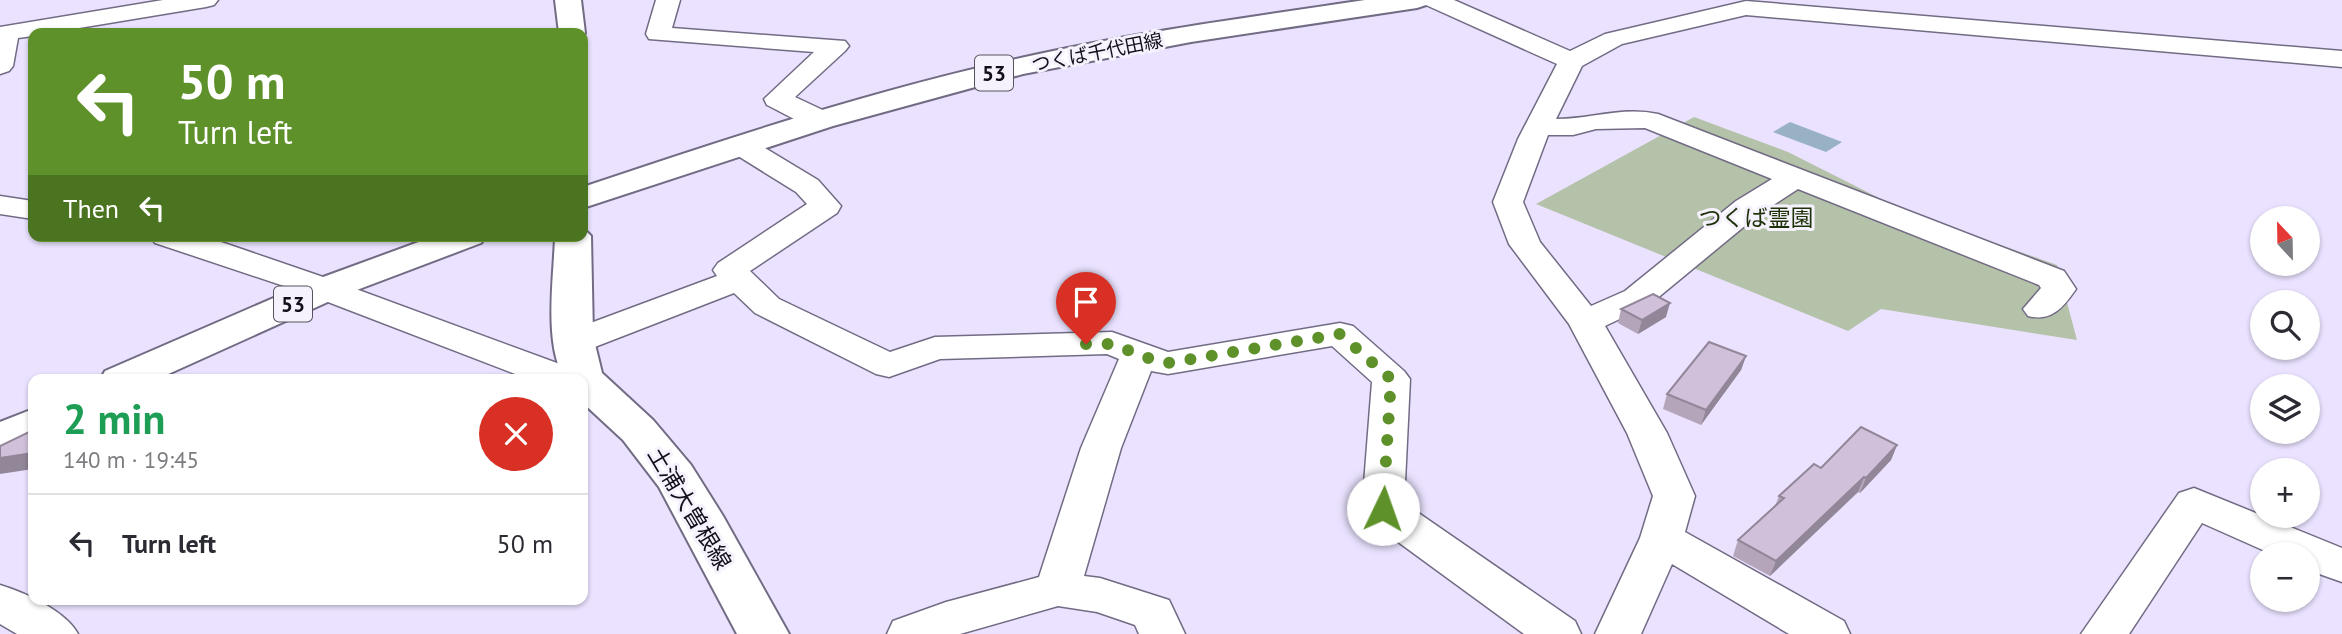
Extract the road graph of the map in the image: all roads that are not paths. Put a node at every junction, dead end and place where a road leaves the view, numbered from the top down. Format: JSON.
{"nodes":[{"id":1,"x":206,"y":0,"type":"edge"},
{"id":2,"x":568,"y":0,"type":"edge"},
{"id":3,"x":668,"y":0,"type":"edge"},
{"id":4,"x":1417,"y":0,"type":"edge"},
{"id":5,"x":1434,"y":0,"type":"edge"},
{"id":6,"x":1750,"y":4,"type":"edge"},
{"id":7,"x":39,"y":28,"type":"edge"},
{"id":8,"x":571,"y":28,"type":"edge"},
{"id":9,"x":28,"y":30,"type":"edge"},
{"id":10,"x":3,"y":34,"type":"edge"},
{"id":11,"x":2342,"y":59,"type":"edge"},
{"id":12,"x":1571,"y":61,"type":"junction"},
{"id":13,"x":0,"y":66,"type":"edge"},
{"id":14,"x":819,"y":119,"type":"junction"},
{"id":15,"x":1539,"y":127,"type":"junction"},
{"id":16,"x":740,"y":145,"type":"junction"},
{"id":17,"x":1796,"y":177,"type":"junction"},
{"id":18,"x":588,"y":196,"type":"edge"},
{"id":19,"x":0,"y":205,"type":"edge"},
{"id":20,"x":28,"y":209,"type":"edge"},
{"id":21,"x":185,"y":242,"type":"edge"},
{"id":22,"x":453,"y":242,"type":"edge"},
{"id":23,"x":573,"y":242,"type":"edge"},
{"id":24,"x":740,"y":279,"type":"junction"},
{"id":25,"x":328,"y":288,"type":"junction"},
{"id":26,"x":2040,"y":309,"type":"dead end"},
{"id":27,"x":1585,"y":322,"type":"junction"},
{"id":28,"x":1139,"y":355,"type":"junction"},
{"id":29,"x":579,"y":371,"type":"edge"},
{"id":30,"x":134,"y":374,"type":"edge"},
{"id":31,"x":588,"y":380,"type":"edge"},
{"id":32,"x":28,"y":426,"type":"edge"},
{"id":33,"x":0,"y":440,"type":"edge"},
{"id":34,"x":1662,"y":538,"type":"junction"},
{"id":35,"x":2342,"y":566,"type":"edge"},
{"id":36,"x":1058,"y":589,"type":"junction"},
{"id":37,"x":0,"y":602,"type":"edge"},
{"id":38,"x":1554,"y":633,"type":"edge"},
{"id":39,"x":55,"y":634,"type":"edge"},
{"id":40,"x":763,"y":634,"type":"edge"},
{"id":41,"x":910,"y":634,"type":"edge"},
{"id":42,"x":1162,"y":634,"type":"edge"},
{"id":43,"x":1618,"y":634,"type":"edge"},
{"id":44,"x":1827,"y":634,"type":"edge"},
{"id":45,"x":2104,"y":634,"type":"edge"}],
"edges":[{"from":1,"to":7,"type":"street"},
{"from":2,"to":8,"type":"main road"},
{"from":3,"to":14,"type":"street"},
{"from":4,"to":14,"type":"main road","name":"つくば千代田線","number":"53"},
{"from":5,"to":12,"type":"street"},
{"from":6,"to":11,"type":"street"},
{"from":6,"to":12,"type":"street"},
{"from":9,"to":10,"type":"street"},
{"from":10,"to":13,"type":"street"},
{"from":12,"to":15,"type":"street"},
{"from":14,"to":16,"type":"main road","name":"つくば千代田線","number":"53"},
{"from":15,"to":17,"type":"street"},
{"from":15,"to":27,"type":"street"},
{"from":16,"to":18,"type":"main road","name":"つくば千代田線","number":"53"},
{"from":16,"to":24,"type":"street"},
{"from":17,"to":26,"type":"street"},
{"from":17,"to":27,"type":"street"},
{"from":19,"to":20,"type":"street"},
{"from":21,"to":25,"type":"street"},
{"from":22,"to":25,"type":"main road","number":"53"},
{"from":23,"to":29,"type":"main road"},
{"from":24,"to":28,"type":"street"},
{"from":24,"to":29,"type":"street"},
{"from":25,"to":29,"type":"street"},
{"from":25,"to":30,"type":"main road","number":"53"},
{"from":27,"to":34,"type":"street"},
{"from":28,"to":36,"type":"street"},
{"from":28,"to":38,"type":"street"},
{"from":31,"to":40,"type":"main road","name":"土浦大曽根線"},
{"from":32,"to":33,"type":"main road"},
{"from":34,"to":43,"type":"street"},
{"from":34,"to":44,"type":"street"},
{"from":35,"to":45,"type":"street"},
{"from":36,"to":41,"type":"street"},
{"from":36,"to":42,"type":"street"},
{"from":37,"to":39,"type":"street"}]}
